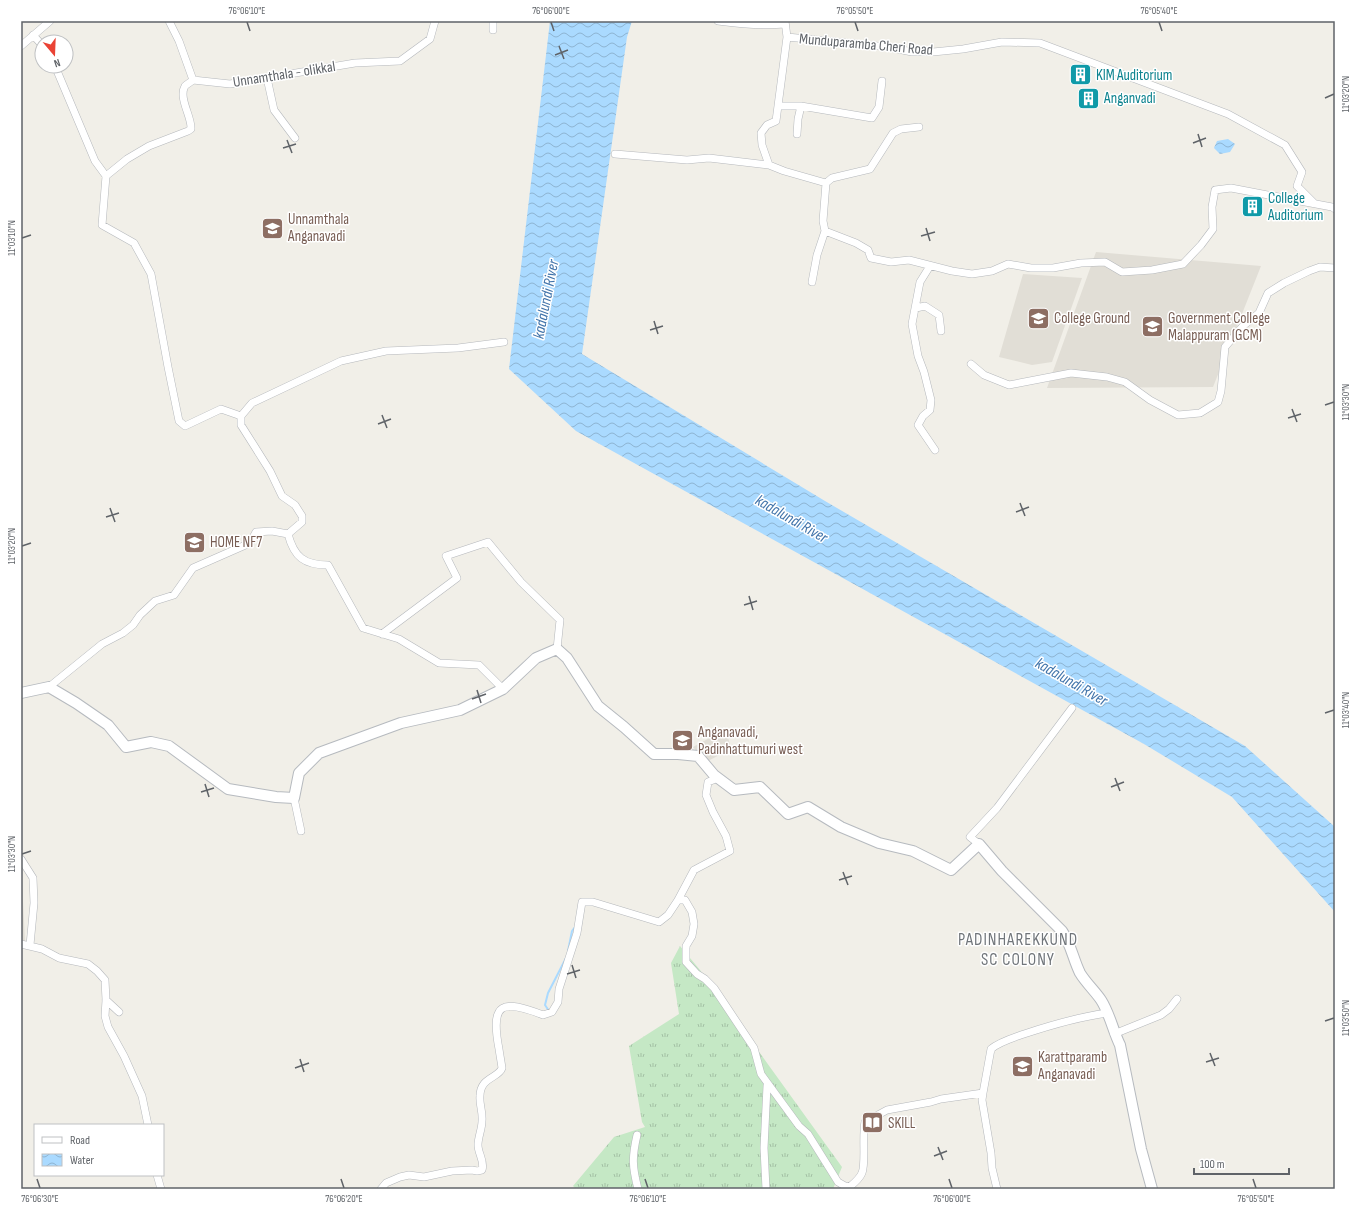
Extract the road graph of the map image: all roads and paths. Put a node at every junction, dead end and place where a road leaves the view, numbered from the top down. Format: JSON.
{"nodes":[{"id":1,"x":50,"y":21,"type":"edge"},
{"id":2,"x":169,"y":21,"type":"edge"},
{"id":3,"x":435,"y":21,"type":"edge"},
{"id":4,"x":493,"y":21,"type":"edge"},
{"id":5,"x":718,"y":21,"type":"edge"},
{"id":6,"x":785,"y":23,"type":"edge"},
{"id":7,"x":493,"y":30,"type":"dead end"},
{"id":8,"x":33,"y":35,"type":"joint"},
{"id":9,"x":787,"y":37,"type":"junction"},
{"id":10,"x":21,"y":46,"type":"edge"},
{"id":11,"x":58,"y":74,"type":"edge"},
{"id":12,"x":267,"y":78,"type":"junction"},
{"id":13,"x":193,"y":80,"type":"junction"},
{"id":14,"x":882,"y":81,"type":"dead end"},
{"id":15,"x":778,"y":106,"type":"junction"},
{"id":16,"x":801,"y":106,"type":"junction"},
{"id":17,"x":919,"y":127,"type":"dead end"},
{"id":18,"x":797,"y":134,"type":"dead end"},
{"id":19,"x":295,"y":138,"type":"dead end"},
{"id":20,"x":615,"y":154,"type":"dead end"},
{"id":21,"x":769,"y":165,"type":"junction"},
{"id":22,"x":106,"y":176,"type":"junction"},
{"id":23,"x":826,"y":183,"type":"junction"},
{"id":24,"x":1314,"y":203,"type":"junction"},
{"id":25,"x":1335,"y":208,"type":"edge"},
{"id":26,"x":825,"y":232,"type":"junction"},
{"id":27,"x":930,"y":266,"type":"junction"},
{"id":28,"x":1335,"y":268,"type":"edge"},
{"id":29,"x":812,"y":282,"type":"dead end"},
{"id":30,"x":916,"y":308,"type":"junction"},
{"id":31,"x":941,"y":331,"type":"dead end"},
{"id":32,"x":504,"y":342,"type":"dead end"},
{"id":33,"x":971,"y":364,"type":"dead end"},
{"id":34,"x":241,"y":416,"type":"junction"},
{"id":35,"x":935,"y":450,"type":"dead end"},
{"id":36,"x":288,"y":534,"type":"junction"},
{"id":37,"x":382,"y":634,"type":"junction"},
{"id":38,"x":557,"y":649,"type":"junction"},
{"id":39,"x":49,"y":687,"type":"junction"},
{"id":40,"x":503,"y":689,"type":"junction"},
{"id":41,"x":21,"y":693,"type":"edge"},
{"id":42,"x":1072,"y":708,"type":"dead end"},
{"id":43,"x":718,"y":778,"type":"junction"},
{"id":44,"x":294,"y":798,"type":"junction"},
{"id":45,"x":301,"y":831,"type":"dead end"},
{"id":46,"x":979,"y":844,"type":"junction"},
{"id":47,"x":21,"y":859,"type":"edge"},
{"id":48,"x":678,"y":900,"type":"junction"},
{"id":49,"x":21,"y":944,"type":"edge"},
{"id":50,"x":30,"y":945,"type":"junction"},
{"id":51,"x":1177,"y":999,"type":"dead end"},
{"id":52,"x":106,"y":1000,"type":"junction"},
{"id":53,"x":120,"y":1012,"type":"dead end"},
{"id":54,"x":1107,"y":1013,"type":"junction"},
{"id":55,"x":1114,"y":1034,"type":"junction"},
{"id":56,"x":769,"y":1087,"type":"junction"},
{"id":57,"x":983,"y":1093,"type":"junction"},
{"id":58,"x":148,"y":1124,"type":"edge"},
{"id":59,"x":637,"y":1134,"type":"dead end"},
{"id":60,"x":157,"y":1176,"type":"edge"},
{"id":61,"x":849,"y":1188,"type":"edge"},
{"id":62,"x":161,"y":1189,"type":"edge"},
{"id":63,"x":381,"y":1189,"type":"edge"},
{"id":64,"x":638,"y":1189,"type":"edge"},
{"id":65,"x":766,"y":1189,"type":"edge"},
{"id":66,"x":996,"y":1189,"type":"edge"},
{"id":67,"x":1152,"y":1189,"type":"edge"}],
"edges":[{"from":1,"to":8,"type":"street"},
{"from":2,"to":13,"type":"street"},
{"from":3,"to":12,"type":"street","name":"Unnamthala - olikkal"},
{"from":4,"to":7,"type":"street"},
{"from":5,"to":6,"type":"street"},
{"from":6,"to":9,"type":"street"},
{"from":8,"to":10,"type":"street"},
{"from":9,"to":15,"type":"street"},
{"from":9,"to":24,"type":"street","name":"Munduparamba Cheri Road"},
{"from":11,"to":22,"type":"street"},
{"from":12,"to":13,"type":"street","name":"Unnamthala - olikkal"},
{"from":12,"to":19,"type":"street"},
{"from":13,"to":22,"type":"street"},
{"from":14,"to":16,"type":"street"},
{"from":15,"to":16,"type":"street"},
{"from":15,"to":21,"type":"street"},
{"from":16,"to":18,"type":"street"},
{"from":17,"to":23,"type":"street"},
{"from":20,"to":21,"type":"street"},
{"from":21,"to":23,"type":"street"},
{"from":22,"to":34,"type":"street"},
{"from":23,"to":26,"type":"street"},
{"from":24,"to":25,"type":"street"},
{"from":24,"to":27,"type":"street"},
{"from":26,"to":27,"type":"street"},
{"from":26,"to":29,"type":"street"},
{"from":27,"to":30,"type":"street"},
{"from":28,"to":33,"type":"street"},
{"from":30,"to":31,"type":"street"},
{"from":30,"to":35,"type":"street"},
{"from":32,"to":34,"type":"street"},
{"from":34,"to":36,"type":"street"},
{"from":36,"to":37,"type":"street"},
{"from":36,"to":39,"type":"street"},
{"from":37,"to":38,"type":"street"},
{"from":37,"to":40,"type":"street"},
{"from":38,"to":40,"type":"main road"},
{"from":38,"to":43,"type":"main road"},
{"from":39,"to":41,"type":"main road"},
{"from":39,"to":44,"type":"main road"},
{"from":40,"to":44,"type":"main road"},
{"from":42,"to":46,"type":"street"},
{"from":43,"to":46,"type":"main road"},
{"from":43,"to":48,"type":"street"},
{"from":44,"to":45,"type":"street"},
{"from":46,"to":54,"type":"main road"},
{"from":47,"to":50,"type":"street"},
{"from":48,"to":56,"type":"street"},
{"from":48,"to":63,"type":"street"},
{"from":49,"to":50,"type":"street"},
{"from":50,"to":52,"type":"street"},
{"from":51,"to":55,"type":"street"},
{"from":52,"to":53,"type":"street"},
{"from":52,"to":58,"type":"street"},
{"from":54,"to":55,"type":"main road"},
{"from":54,"to":57,"type":"street"},
{"from":55,"to":67,"type":"main road"},
{"from":56,"to":61,"type":"street"},
{"from":56,"to":65,"type":"street"},
{"from":57,"to":61,"type":"street"},
{"from":57,"to":66,"type":"street"},
{"from":59,"to":64,"type":"street"},
{"from":60,"to":62,"type":"street"}]}
